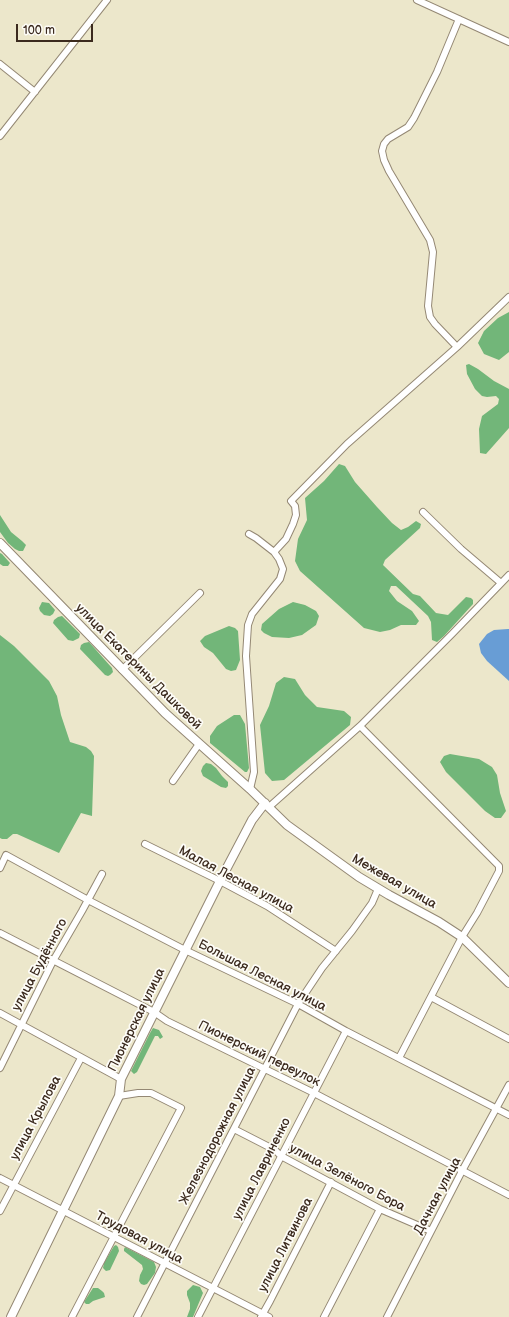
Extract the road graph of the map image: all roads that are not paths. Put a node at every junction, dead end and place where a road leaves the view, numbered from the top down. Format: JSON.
{"nodes":[{"id":1,"x":107,"y":0,"type":"edge"},
{"id":2,"x":417,"y":0,"type":"edge"},
{"id":3,"x":459,"y":20,"type":"junction"},
{"id":4,"x":509,"y":42,"type":"edge"},
{"id":5,"x":0,"y":64,"type":"edge"},
{"id":6,"x":35,"y":92,"type":"junction"},
{"id":7,"x":0,"y":136,"type":"edge"},
{"id":8,"x":509,"y":297,"type":"edge"},
{"id":9,"x":457,"y":347,"type":"junction"},
{"id":10,"x":423,"y":512,"type":"dead end"},
{"id":11,"x":249,"y":534,"type":"dead end"},
{"id":12,"x":0,"y":543,"type":"edge"},
{"id":13,"x":274,"y":552,"type":"junction"},
{"id":14,"x":509,"y":575,"type":"edge"},
{"id":15,"x":501,"y":583,"type":"junction"},
{"id":16,"x":200,"y":593,"type":"dead end"},
{"id":17,"x":122,"y":670,"type":"junction"},
{"id":18,"x":360,"y":726,"type":"junction"},
{"id":19,"x":199,"y":744,"type":"junction"},
{"id":20,"x":173,"y":781,"type":"dead end"},
{"id":21,"x":250,"y":789,"type":"junction"},
{"id":22,"x":267,"y":805,"type":"junction"},
{"id":23,"x":145,"y":844,"type":"dead end"},
{"id":24,"x":0,"y":868,"type":"edge"},
{"id":25,"x":102,"y":874,"type":"dead end"},
{"id":26,"x":220,"y":881,"type":"junction"},
{"id":27,"x":378,"y":889,"type":"junction"},
{"id":28,"x":88,"y":900,"type":"junction"},
{"id":29,"x":0,"y":933,"type":"edge"},
{"id":30,"x":462,"y":936,"type":"junction"},
{"id":31,"x":185,"y":950,"type":"junction"},
{"id":32,"x":336,"y":951,"type":"junction"},
{"id":33,"x":53,"y":961,"type":"junction"},
{"id":34,"x":509,"y":983,"type":"edge"},
{"id":35,"x":430,"y":997,"type":"junction"},
{"id":36,"x":298,"y":1004,"type":"junction"},
{"id":37,"x":154,"y":1012,"type":"junction"},
{"id":38,"x":0,"y":1013,"type":"edge"},
{"id":39,"x":22,"y":1024,"type":"junction"},
{"id":40,"x":346,"y":1031,"type":"junction"},
{"id":41,"x":509,"y":1039,"type":"edge"},
{"id":42,"x":81,"y":1058,"type":"junction"},
{"id":43,"x":398,"y":1058,"type":"junction"},
{"id":44,"x":0,"y":1068,"type":"edge"},
{"id":45,"x":264,"y":1068,"type":"junction"},
{"id":46,"x":121,"y":1079,"type":"junction"},
{"id":47,"x":509,"y":1085,"type":"edge"},
{"id":48,"x":314,"y":1093,"type":"junction"},
{"id":49,"x":119,"y":1096,"type":"junction"},
{"id":50,"x":496,"y":1109,"type":"junction"},
{"id":51,"x":509,"y":1115,"type":"edge"},
{"id":52,"x":234,"y":1129,"type":"junction"},
{"id":53,"x":281,"y":1156,"type":"junction"},
{"id":54,"x":462,"y":1171,"type":"junction"},
{"id":55,"x":0,"y":1178,"type":"edge"},
{"id":56,"x":331,"y":1182,"type":"junction"},
{"id":57,"x":13,"y":1185,"type":"junction"},
{"id":58,"x":509,"y":1195,"type":"edge"},
{"id":59,"x":380,"y":1209,"type":"junction"},
{"id":60,"x":0,"y":1210,"type":"edge"},
{"id":61,"x":63,"y":1211,"type":"junction"},
{"id":62,"x":431,"y":1231,"type":"junction"},
{"id":63,"x":114,"y":1237,"type":"junction"},
{"id":64,"x":165,"y":1264,"type":"junction"},
{"id":65,"x":212,"y":1288,"type":"junction"},
{"id":66,"x":261,"y":1315,"type":"edge"},
{"id":67,"x":11,"y":1317,"type":"edge"},
{"id":68,"x":72,"y":1317,"type":"edge"},
{"id":69,"x":137,"y":1317,"type":"edge"},
{"id":70,"x":198,"y":1317,"type":"edge"},
{"id":71,"x":269,"y":1317,"type":"edge"},
{"id":72,"x":324,"y":1317,"type":"edge"},
{"id":73,"x":387,"y":1317,"type":"edge"}],
"edges":[{"from":1,"to":6,"type":"street"},
{"from":2,"to":3,"type":"street"},
{"from":3,"to":4,"type":"street"},
{"from":3,"to":9,"type":"street"},
{"from":5,"to":6,"type":"street"},
{"from":6,"to":7,"type":"street"},
{"from":8,"to":9,"type":"street"},
{"from":9,"to":13,"type":"street"},
{"from":10,"to":15,"type":"street"},
{"from":11,"to":13,"type":"street"},
{"from":12,"to":17,"type":"street","name":"улица Екатерины Дашковой"},
{"from":13,"to":21,"type":"street"},
{"from":14,"to":15,"type":"street"},
{"from":15,"to":18,"type":"street"},
{"from":16,"to":17,"type":"street"},
{"from":17,"to":19,"type":"street","name":"улица Екатерины Дашковой"},
{"from":18,"to":22,"type":"street"},
{"from":18,"to":30,"type":"street"},
{"from":19,"to":20,"type":"street"},
{"from":19,"to":21,"type":"street","name":"улица Екатерины Дашковой"},
{"from":21,"to":22,"type":"street","name":"улица Екатерины Дашковой"},
{"from":22,"to":26,"type":"street","name":"Пионерская улица"},
{"from":22,"to":27,"type":"street","name":"Межевая улица"},
{"from":23,"to":26,"type":"street","name":"Малая Лесная улица"},
{"from":24,"to":28,"type":"street","name":"Большая Лесная улица"},
{"from":25,"to":28,"type":"street","name":"улица Будённого"},
{"from":26,"to":31,"type":"street","name":"Пионерская улица"},
{"from":26,"to":32,"type":"street","name":"Малая Лесная улица"},
{"from":27,"to":30,"type":"street","name":"Межевая улица"},
{"from":27,"to":32,"type":"street","name":"Железнодорожная улица"},
{"from":28,"to":31,"type":"street","name":"Большая Лесная улица"},
{"from":28,"to":33,"type":"street","name":"улица Будённого"},
{"from":29,"to":33,"type":"street","name":"Пионерский переулок"},
{"from":30,"to":34,"type":"street","name":"Межевая улица"},
{"from":30,"to":35,"type":"street"},
{"from":31,"to":36,"type":"street","name":"Большая Лесная улица"},
{"from":31,"to":37,"type":"street","name":"Пионерская улица"},
{"from":32,"to":36,"type":"street","name":"Железнодорожная улица"},
{"from":33,"to":37,"type":"street","name":"Пионерский переулок"},
{"from":33,"to":39,"type":"street","name":"улица Будённого"},
{"from":35,"to":41,"type":"street"},
{"from":35,"to":43,"type":"street"},
{"from":36,"to":40,"type":"street","name":"Большая Лесная улица"},
{"from":36,"to":45,"type":"street","name":"Железнодорожная улица"},
{"from":37,"to":45,"type":"street","name":"Пионерский переулок"},
{"from":37,"to":46,"type":"street","name":"Пионерская улица"},
{"from":38,"to":39,"type":"street"},
{"from":39,"to":42,"type":"street"},
{"from":39,"to":44,"type":"street","name":"улица Будённого"},
{"from":40,"to":43,"type":"street","name":"Большая Лесная улица"},
{"from":40,"to":48,"type":"street","name":"улица Лавриненко"},
{"from":42,"to":46,"type":"street"},
{"from":42,"to":57,"type":"street","name":"улица Крылова"},
{"from":43,"to":50,"type":"street","name":"Большая Лесная улица"},
{"from":45,"to":48,"type":"street","name":"Пионерский переулок"},
{"from":45,"to":52,"type":"street","name":"Железнодорожная улица"},
{"from":46,"to":49,"type":"street","name":"Пионерская улица"},
{"from":47,"to":50,"type":"street","name":"Дачная улица"},
{"from":48,"to":53,"type":"street","name":"улица Лавриненко"},
{"from":48,"to":54,"type":"street","name":"Пионерский переулок"},
{"from":49,"to":61,"type":"street","name":"Пионерская улица"},
{"from":49,"to":63,"type":"street"},
{"from":50,"to":51,"type":"street","name":"Большая Лесная улица"},
{"from":50,"to":54,"type":"street","name":"Дачная улица"},
{"from":52,"to":53,"type":"street","name":"улица Зелёного Бора"},
{"from":52,"to":64,"type":"street","name":"Железнодорожная улица"},
{"from":53,"to":56,"type":"street","name":"улица Зелёного Бора"},
{"from":53,"to":65,"type":"street","name":"улица Лавриненко"},
{"from":54,"to":58,"type":"street","name":"Пионерский переулок"},
{"from":54,"to":62,"type":"street","name":"Дачная улица"},
{"from":55,"to":57,"type":"street","name":"Трудовая улица"},
{"from":56,"to":59,"type":"street","name":"улица Зелёного Бора"},
{"from":56,"to":66,"type":"street","name":"улица Литвинова"},
{"from":57,"to":60,"type":"street","name":"улица Крылова"},
{"from":57,"to":61,"type":"street","name":"Трудовая улица"},
{"from":59,"to":62,"type":"street","name":"улица Зелёного Бора"},
{"from":59,"to":72,"type":"street"},
{"from":61,"to":63,"type":"street","name":"Трудовая улица"},
{"from":61,"to":67,"type":"street","name":"Пионерская улица"},
{"from":62,"to":73,"type":"street","name":"Дачная улица"},
{"from":63,"to":64,"type":"street","name":"Трудовая улица"},
{"from":63,"to":68,"type":"street"},
{"from":64,"to":65,"type":"street","name":"Трудовая улица"},
{"from":64,"to":69,"type":"street","name":"Железнодорожная улица"},
{"from":65,"to":66,"type":"street","name":"Трудовая улица"},
{"from":65,"to":70,"type":"street","name":"улица Лавриненко"},
{"from":66,"to":71,"type":"street","name":"Трудовая улица"}]}
